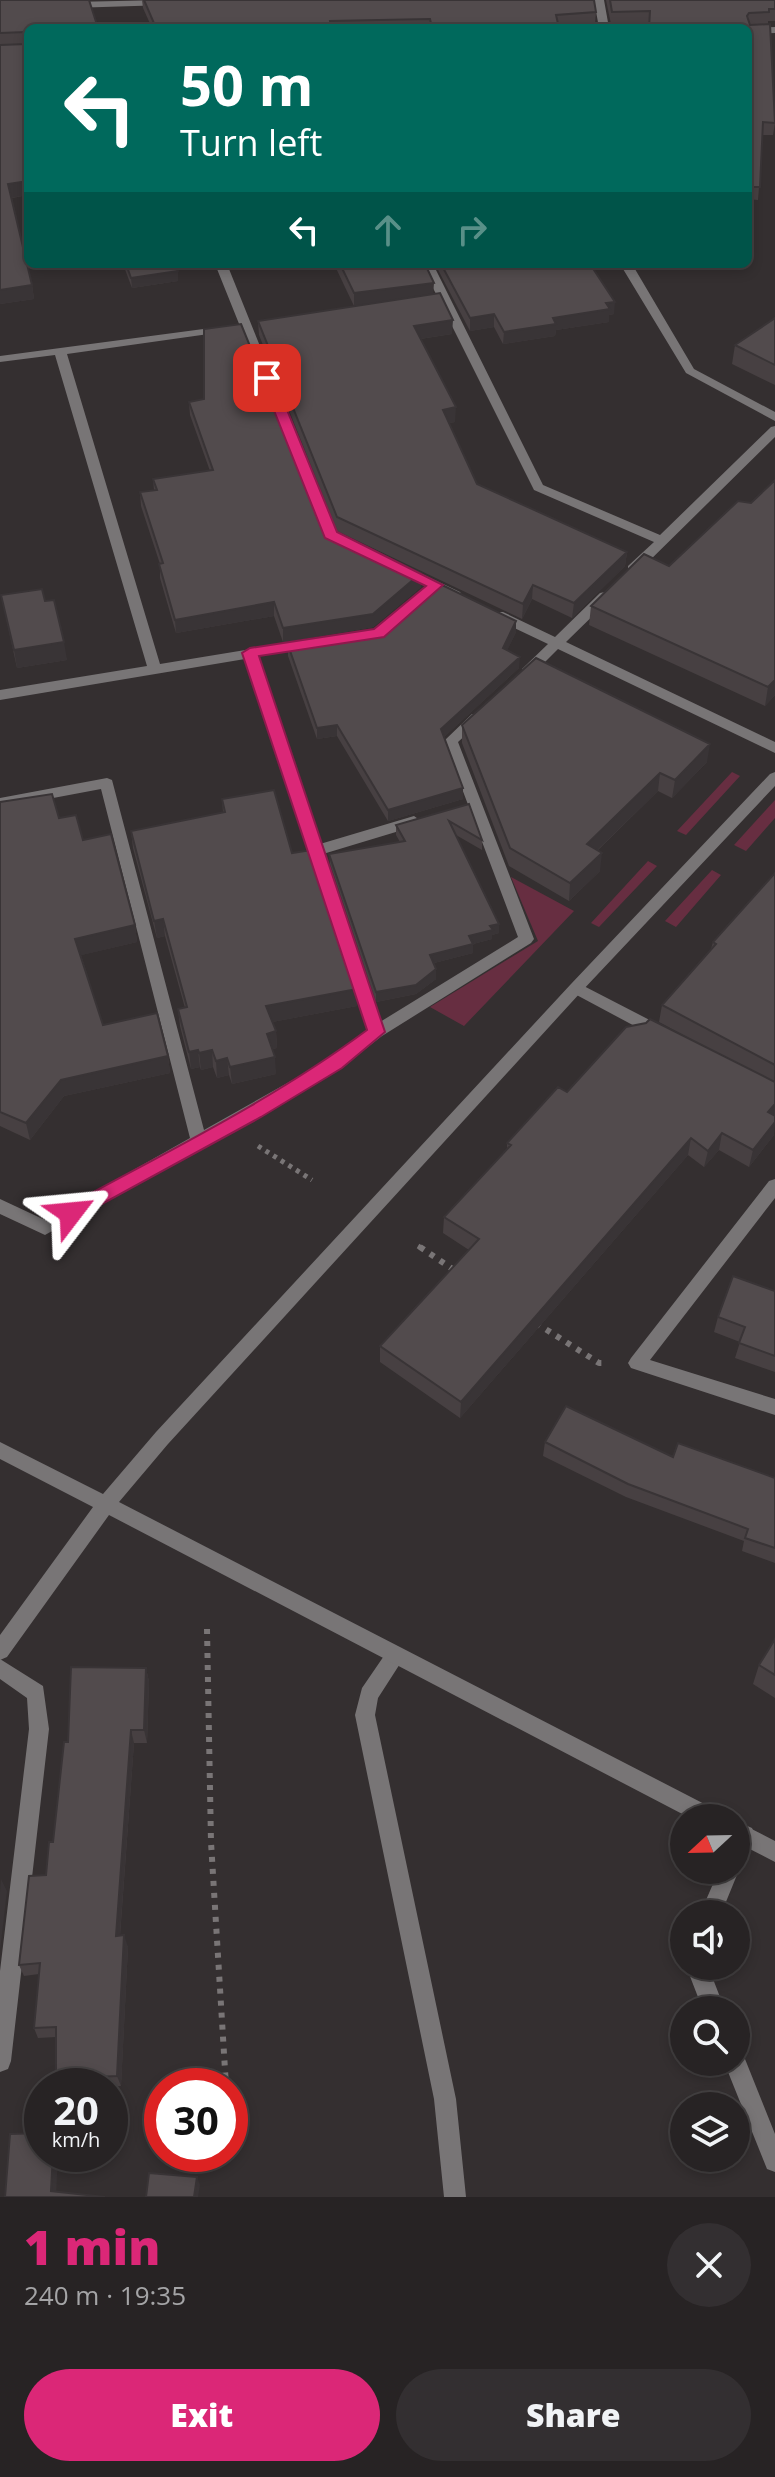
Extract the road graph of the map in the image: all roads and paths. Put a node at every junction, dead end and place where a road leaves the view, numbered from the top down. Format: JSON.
{"nodes":[{"id":1,"x":599,"y":0,"type":"edge"},
{"id":2,"x":183,"y":3,"type":"edge"},
{"id":3,"x":61,"y":5,"type":"edge"},
{"id":4,"x":603,"y":24,"type":"edge"},
{"id":5,"x":775,"y":30,"type":"edge"},
{"id":6,"x":752,"y":31,"type":"edge"},
{"id":7,"x":223,"y":268,"type":"edge"},
{"id":8,"x":429,"y":268,"type":"edge"},
{"id":9,"x":628,"y":268,"type":"edge"},
{"id":10,"x":445,"y":300,"type":"junction"},
{"id":11,"x":430,"y":302,"type":"edge"},
{"id":12,"x":262,"y":324,"type":"edge"},
{"id":13,"x":246,"y":326,"type":"junction"},
{"id":14,"x":60,"y":351,"type":"junction"},
{"id":15,"x":0,"y":359,"type":"edge"},
{"id":16,"x":775,"y":417,"type":"edge"},
{"id":17,"x":775,"y":430,"type":"edge"},
{"id":18,"x":661,"y":540,"type":"junction"},
{"id":19,"x":357,"y":547,"type":"edge"},
{"id":20,"x":383,"y":560,"type":"edge"},
{"id":21,"x":436,"y":585,"type":"junction"},
{"id":22,"x":424,"y":595,"type":"edge"},
{"id":23,"x":463,"y":598,"type":"edge"},
{"id":24,"x":490,"y":611,"type":"edge"},
{"id":25,"x":321,"y":642,"type":"edge"},
{"id":26,"x":558,"y":644,"type":"junction"},
{"id":27,"x":250,"y":653,"type":"junction"},
{"id":28,"x":154,"y":668,"type":"junction"},
{"id":29,"x":515,"y":683,"type":"edge"},
{"id":30,"x":0,"y":695,"type":"edge"},
{"id":31,"x":494,"y":702,"type":"edge"},
{"id":32,"x":775,"y":748,"type":"edge"},
{"id":33,"x":775,"y":777,"type":"edge"},
{"id":34,"x":0,"y":803,"type":"edge"},
{"id":35,"x":430,"y":816,"type":"edge"},
{"id":36,"x":315,"y":851,"type":"junction"},
{"id":37,"x":576,"y":988,"type":"junction"},
{"id":38,"x":376,"y":1032,"type":"junction"},
{"id":39,"x":682,"y":1044,"type":"edge"},
{"id":40,"x":227,"y":1126,"type":"junction"},
{"id":41,"x":199,"y":1141,"type":"junction"},
{"id":42,"x":312,"y":1180,"type":"dead end"},
{"id":43,"x":775,"y":1186,"type":"edge"},
{"id":44,"x":0,"y":1206,"type":"edge"},
{"id":45,"x":418,"y":1246,"type":"dead end"},
{"id":46,"x":470,"y":1280,"type":"edge"},
{"id":47,"x":534,"y":1321,"type":"edge"},
{"id":48,"x":637,"y":1363,"type":"junction"},
{"id":49,"x":775,"y":1407,"type":"edge"},
{"id":50,"x":0,"y":1450,"type":"edge"},
{"id":51,"x":106,"y":1504,"type":"junction"},
{"id":52,"x":207,"y":1629,"type":"dead end"},
{"id":53,"x":0,"y":1651,"type":"edge"},
{"id":54,"x":395,"y":1656,"type":"junction"},
{"id":55,"x":0,"y":1668,"type":"edge"},
{"id":56,"x":684,"y":1804,"type":"edge"},
{"id":57,"x":750,"y":1844,"type":"edge"},
{"id":58,"x":775,"y":1852,"type":"edge"},
{"id":59,"x":0,"y":2061,"type":"edge"},
{"id":60,"x":225,"y":2068,"type":"edge"},
{"id":61,"x":741,"y":2076,"type":"edge"},
{"id":62,"x":775,"y":2161,"type":"edge"},
{"id":63,"x":455,"y":2197,"type":"edge"}],
"edges":[{"from":1,"to":4,"type":"street"},
{"from":2,"to":3,"type":"street"},
{"from":5,"to":6,"type":"street"},
{"from":7,"to":13,"type":"street"},
{"from":8,"to":10,"type":"street"},
{"from":9,"to":16,"type":"street"},
{"from":10,"to":11,"type":"street"},
{"from":10,"to":18,"type":"street"},
{"from":12,"to":13,"type":"street"},
{"from":13,"to":14,"type":"street"},
{"from":13,"to":19,"type":"street"},
{"from":14,"to":15,"type":"street"},
{"from":14,"to":28,"type":"street"},
{"from":17,"to":18,"type":"street"},
{"from":18,"to":26,"type":"street"},
{"from":20,"to":21,"type":"street"},
{"from":21,"to":22,"type":"street"},
{"from":21,"to":23,"type":"street"},
{"from":24,"to":26,"type":"street"},
{"from":25,"to":27,"type":"street"},
{"from":26,"to":29,"type":"street"},
{"from":26,"to":32,"type":"street"},
{"from":27,"to":28,"type":"street"},
{"from":27,"to":36,"type":"street"},
{"from":28,"to":30,"type":"street"},
{"from":31,"to":38,"type":"street"},
{"from":33,"to":37,"type":"street"},
{"from":34,"to":41,"type":"street"},
{"from":35,"to":36,"type":"street"},
{"from":36,"to":38,"type":"street"},
{"from":37,"to":39,"type":"street"},
{"from":37,"to":51,"type":"street"},
{"from":38,"to":40,"type":"street"},
{"from":40,"to":41,"type":"street"},
{"from":40,"to":42,"type":"path"},
{"from":41,"to":44,"type":"street"},
{"from":43,"to":48,"type":"street"},
{"from":45,"to":46,"type":"path"},
{"from":47,"to":48,"type":"path"},
{"from":48,"to":49,"type":"street"},
{"from":50,"to":51,"type":"street"},
{"from":51,"to":53,"type":"street"},
{"from":51,"to":54,"type":"street"},
{"from":52,"to":60,"type":"path"},
{"from":54,"to":56,"type":"street"},
{"from":54,"to":63,"type":"street"},
{"from":55,"to":59,"type":"street"},
{"from":57,"to":58,"type":"street"},
{"from":61,"to":62,"type":"street"}]}
